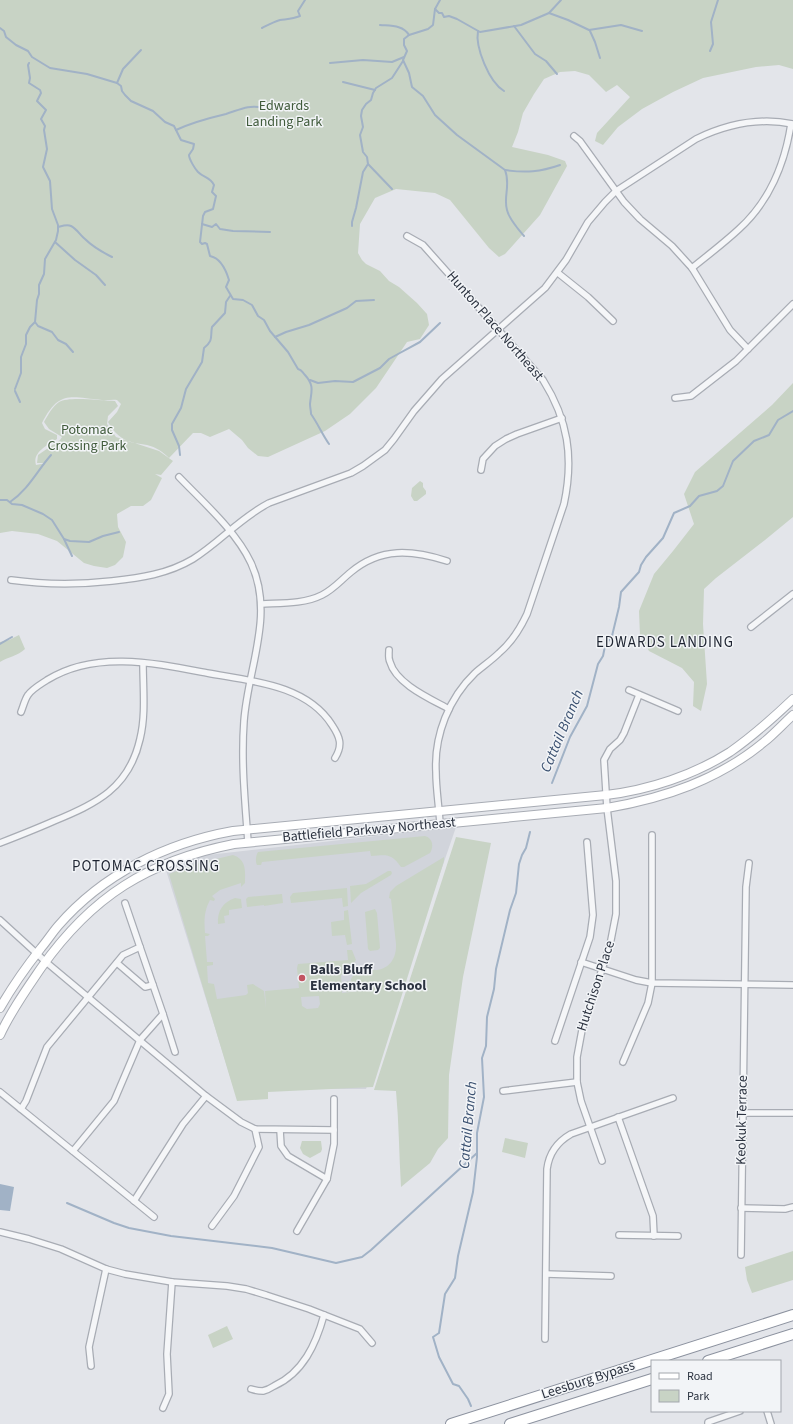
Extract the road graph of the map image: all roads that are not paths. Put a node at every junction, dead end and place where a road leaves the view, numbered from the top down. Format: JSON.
{"nodes":[{"id":1,"x":792,"y":124,"type":"edge"},
{"id":2,"x":574,"y":136,"type":"dead end"},
{"id":3,"x":616,"y":191,"type":"junction"},
{"id":4,"x":407,"y":236,"type":"dead end"},
{"id":5,"x":692,"y":268,"type":"junction"},
{"id":6,"x":558,"y":273,"type":"junction"},
{"id":7,"x":793,"y":304,"type":"edge"},
{"id":8,"x":613,"y":321,"type":"dead end"},
{"id":9,"x":498,"y":330,"type":"junction"},
{"id":10,"x":748,"y":349,"type":"junction"},
{"id":11,"x":676,"y":398,"type":"dead end"},
{"id":12,"x":562,"y":418,"type":"junction"},
{"id":13,"x":481,"y":470,"type":"dead end"},
{"id":14,"x":179,"y":477,"type":"dead end"},
{"id":15,"x":229,"y":531,"type":"junction"},
{"id":16,"x":447,"y":561,"type":"dead end"},
{"id":17,"x":12,"y":580,"type":"dead end"},
{"id":18,"x":793,"y":594,"type":"edge"},
{"id":19,"x":262,"y":604,"type":"junction"},
{"id":20,"x":751,"y":627,"type":"dead end"},
{"id":21,"x":389,"y":650,"type":"dead end"},
{"id":22,"x":143,"y":663,"type":"junction"},
{"id":23,"x":250,"y":681,"type":"junction"},
{"id":24,"x":629,"y":690,"type":"dead end"},
{"id":25,"x":639,"y":695,"type":"junction"},
{"id":26,"x":793,"y":699,"type":"edge"},
{"id":27,"x":449,"y":709,"type":"junction"},
{"id":28,"x":678,"y":710,"type":"dead end"},
{"id":29,"x":22,"y":712,"type":"dead end"},
{"id":30,"x":793,"y":715,"type":"edge"},
{"id":31,"x":335,"y":758,"type":"dead end"},
{"id":32,"x":606,"y":795,"type":"junction"},
{"id":33,"x":607,"y":808,"type":"junction"},
{"id":34,"x":439,"y":811,"type":"junction"},
{"id":35,"x":440,"y":824,"type":"junction"},
{"id":36,"x":247,"y":830,"type":"junction"},
{"id":37,"x":652,"y":835,"type":"dead end"},
{"id":38,"x":248,"y":842,"type":"junction"},
{"id":39,"x":587,"y":842,"type":"dead end"},
{"id":40,"x":0,"y":843,"type":"edge"},
{"id":41,"x":749,"y":863,"type":"dead end"},
{"id":42,"x":125,"y":903,"type":"dead end"},
{"id":43,"x":0,"y":920,"type":"edge"},
{"id":44,"x":140,"y":947,"type":"junction"},
{"id":45,"x":36,"y":954,"type":"junction"},
{"id":46,"x":46,"y":962,"type":"junction"},
{"id":47,"x":581,"y":962,"type":"junction"},
{"id":48,"x":117,"y":963,"type":"junction"},
{"id":49,"x":603,"y":969,"type":"junction"},
{"id":50,"x":652,"y":983,"type":"junction"},
{"id":51,"x":153,"y":984,"type":"junction"},
{"id":52,"x":744,"y":985,"type":"junction"},
{"id":53,"x":793,"y":985,"type":"edge"},
{"id":54,"x":88,"y":997,"type":"junction"},
{"id":55,"x":0,"y":1008,"type":"edge"},
{"id":56,"x":163,"y":1014,"type":"junction"},
{"id":57,"x":0,"y":1035,"type":"edge"},
{"id":58,"x":140,"y":1040,"type":"junction"},
{"id":59,"x":555,"y":1041,"type":"dead end"},
{"id":60,"x":175,"y":1052,"type":"dead end"},
{"id":61,"x":623,"y":1062,"type":"dead end"},
{"id":62,"x":577,"y":1082,"type":"junction"},
{"id":63,"x":503,"y":1091,"type":"dead end"},
{"id":64,"x":0,"y":1092,"type":"edge"},
{"id":65,"x":206,"y":1096,"type":"junction"},
{"id":66,"x":673,"y":1098,"type":"dead end"},
{"id":67,"x":334,"y":1099,"type":"dead end"},
{"id":68,"x":20,"y":1109,"type":"junction"},
{"id":69,"x":742,"y":1113,"type":"junction"},
{"id":70,"x":793,"y":1113,"type":"edge"},
{"id":71,"x":618,"y":1117,"type":"junction"},
{"id":72,"x":590,"y":1127,"type":"junction"},
{"id":73,"x":255,"y":1129,"type":"junction"},
{"id":74,"x":280,"y":1130,"type":"junction"},
{"id":75,"x":334,"y":1130,"type":"junction"},
{"id":76,"x":73,"y":1151,"type":"junction"},
{"id":77,"x":602,"y":1161,"type":"dead end"},
{"id":78,"x":328,"y":1179,"type":"junction"},
{"id":79,"x":134,"y":1201,"type":"junction"},
{"id":80,"x":793,"y":1207,"type":"edge"},
{"id":81,"x":741,"y":1208,"type":"junction"},
{"id":82,"x":154,"y":1217,"type":"dead end"},
{"id":83,"x":212,"y":1226,"type":"dead end"},
{"id":84,"x":297,"y":1231,"type":"dead end"},
{"id":85,"x":0,"y":1232,"type":"edge"},
{"id":86,"x":619,"y":1235,"type":"dead end"},
{"id":87,"x":654,"y":1236,"type":"junction"},
{"id":88,"x":678,"y":1236,"type":"dead end"},
{"id":89,"x":741,"y":1255,"type":"dead end"},
{"id":90,"x":106,"y":1269,"type":"junction"},
{"id":91,"x":546,"y":1274,"type":"junction"},
{"id":92,"x":611,"y":1276,"type":"dead end"},
{"id":93,"x":172,"y":1282,"type":"junction"},
{"id":94,"x":324,"y":1315,"type":"junction"},
{"id":95,"x":793,"y":1315,"type":"edge"},
{"id":96,"x":793,"y":1334,"type":"edge"},
{"id":97,"x":546,"y":1339,"type":"dead end"},
{"id":98,"x":372,"y":1343,"type":"dead end"},
{"id":99,"x":651,"y":1360,"type":"edge"},
{"id":100,"x":652,"y":1360,"type":"edge"},
{"id":101,"x":711,"y":1360,"type":"edge"},
{"id":102,"x":92,"y":1366,"type":"dead end"},
{"id":103,"x":651,"y":1379,"type":"edge"},
{"id":104,"x":251,"y":1389,"type":"dead end"},
{"id":105,"x":163,"y":1408,"type":"dead end"},
{"id":106,"x":737,"y":1412,"type":"edge"},
{"id":107,"x":767,"y":1412,"type":"edge"},
{"id":108,"x":451,"y":1424,"type":"edge"},
{"id":109,"x":510,"y":1424,"type":"edge"},
{"id":110,"x":708,"y":1424,"type":"edge"},
{"id":111,"x":771,"y":1424,"type":"edge"}],
"edges":[{"from":1,"to":3,"type":"street"},
{"from":1,"to":5,"type":"street"},
{"from":2,"to":3,"type":"street"},
{"from":3,"to":5,"type":"street"},
{"from":3,"to":6,"type":"street"},
{"from":4,"to":9,"type":"street","name":"Hunton Place Northeast"},
{"from":5,"to":10,"type":"street"},
{"from":6,"to":8,"type":"street"},
{"from":6,"to":9,"type":"street"},
{"from":7,"to":10,"type":"street"},
{"from":9,"to":12,"type":"street","name":"Hunton Place Northeast"},
{"from":9,"to":15,"type":"street"},
{"from":10,"to":11,"type":"street"},
{"from":12,"to":13,"type":"street"},
{"from":12,"to":27,"type":"street","name":"Hunton Place Northeast"},
{"from":14,"to":15,"type":"street"},
{"from":15,"to":17,"type":"street"},
{"from":15,"to":19,"type":"street"},
{"from":16,"to":19,"type":"street"},
{"from":18,"to":20,"type":"street"},
{"from":19,"to":23,"type":"street"},
{"from":21,"to":27,"type":"street"},
{"from":22,"to":23,"type":"street"},
{"from":22,"to":29,"type":"street"},
{"from":22,"to":40,"type":"street"},
{"from":23,"to":31,"type":"street"},
{"from":23,"to":36,"type":"street"},
{"from":24,"to":25,"type":"street"},
{"from":25,"to":28,"type":"street"},
{"from":25,"to":32,"type":"street","name":"Hutchison Place"},
{"from":26,"to":32,"type":"main road","name":"Battlefield Parkway Northeast"},
{"from":27,"to":34,"type":"street","name":"Hunton Place Northeast"},
{"from":30,"to":33,"type":"main road","name":"Battlefield Parkway Northeast"},
{"from":32,"to":33,"type":"street","name":"Hutchison Place"},
{"from":32,"to":34,"type":"main road","name":"Battlefield Parkway Northeast"},
{"from":33,"to":35,"type":"main road","name":"Battlefield Parkway Northeast"},
{"from":33,"to":49,"type":"street","name":"Hutchison Place"},
{"from":34,"to":35,"type":"street","name":"Hunton Place Northeast"},
{"from":34,"to":36,"type":"main road","name":"Battlefield Parkway Northeast"},
{"from":35,"to":38,"type":"main road","name":"Battlefield Parkway Northeast"},
{"from":36,"to":38,"type":"street"},
{"from":36,"to":45,"type":"main road","name":"Battlefield Parkway Northeast"},
{"from":37,"to":50,"type":"street"},
{"from":38,"to":46,"type":"main road","name":"Battlefield Parkway Northeast"},
{"from":39,"to":47,"type":"street"},
{"from":41,"to":52,"type":"street","name":"Keokuk Terrace"},
{"from":42,"to":44,"type":"street"},
{"from":43,"to":45,"type":"street"},
{"from":44,"to":48,"type":"street"},
{"from":44,"to":51,"type":"street"},
{"from":45,"to":46,"type":"street"},
{"from":45,"to":55,"type":"main road","name":"Battlefield Parkway Northeast"},
{"from":46,"to":54,"type":"street"},
{"from":46,"to":57,"type":"main road","name":"Battlefield Parkway Northeast"},
{"from":47,"to":49,"type":"street"},
{"from":47,"to":59,"type":"street"},
{"from":48,"to":51,"type":"street"},
{"from":48,"to":54,"type":"street"},
{"from":49,"to":50,"type":"street"},
{"from":49,"to":62,"type":"street","name":"Hutchison Place"},
{"from":50,"to":52,"type":"street"},
{"from":50,"to":61,"type":"street"},
{"from":51,"to":56,"type":"street"},
{"from":52,"to":53,"type":"street"},
{"from":52,"to":69,"type":"street","name":"Keokuk Terrace"},
{"from":54,"to":58,"type":"street"},
{"from":54,"to":68,"type":"street"},
{"from":56,"to":58,"type":"street"},
{"from":56,"to":60,"type":"street"},
{"from":58,"to":65,"type":"street"},
{"from":58,"to":76,"type":"street"},
{"from":62,"to":63,"type":"street"},
{"from":62,"to":72,"type":"street","name":"Hutchison Place"},
{"from":64,"to":68,"type":"street"},
{"from":65,"to":73,"type":"street"},
{"from":65,"to":79,"type":"street"},
{"from":66,"to":71,"type":"street"},
{"from":67,"to":75,"type":"street"},
{"from":68,"to":76,"type":"street"},
{"from":69,"to":70,"type":"street"},
{"from":69,"to":81,"type":"street","name":"Keokuk Terrace"},
{"from":71,"to":72,"type":"street"},
{"from":71,"to":87,"type":"street"},
{"from":72,"to":77,"type":"street","name":"Hutchison Place"},
{"from":72,"to":91,"type":"street"},
{"from":73,"to":74,"type":"street"},
{"from":73,"to":83,"type":"street"},
{"from":74,"to":75,"type":"street"},
{"from":74,"to":78,"type":"street"},
{"from":75,"to":78,"type":"street"},
{"from":76,"to":79,"type":"street"},
{"from":78,"to":84,"type":"street"},
{"from":79,"to":82,"type":"street"},
{"from":80,"to":81,"type":"street"},
{"from":81,"to":89,"type":"street","name":"Keokuk Terrace"},
{"from":85,"to":90,"type":"street"},
{"from":86,"to":87,"type":"street"},
{"from":87,"to":88,"type":"street"},
{"from":90,"to":93,"type":"street"},
{"from":90,"to":102,"type":"street"},
{"from":91,"to":92,"type":"street"},
{"from":91,"to":97,"type":"street"},
{"from":93,"to":94,"type":"street"},
{"from":93,"to":105,"type":"street"},
{"from":94,"to":98,"type":"street"},
{"from":94,"to":104,"type":"street"},
{"from":95,"to":100,"type":"highway","name":"Leesburg Bypass"},
{"from":96,"to":101,"type":"highway"},
{"from":99,"to":108,"type":"highway","name":"Leesburg Bypass"},
{"from":103,"to":109,"type":"highway","name":"Leesburg Bypass"},
{"from":106,"to":110,"type":"street"},
{"from":107,"to":111,"type":"street"}]}
